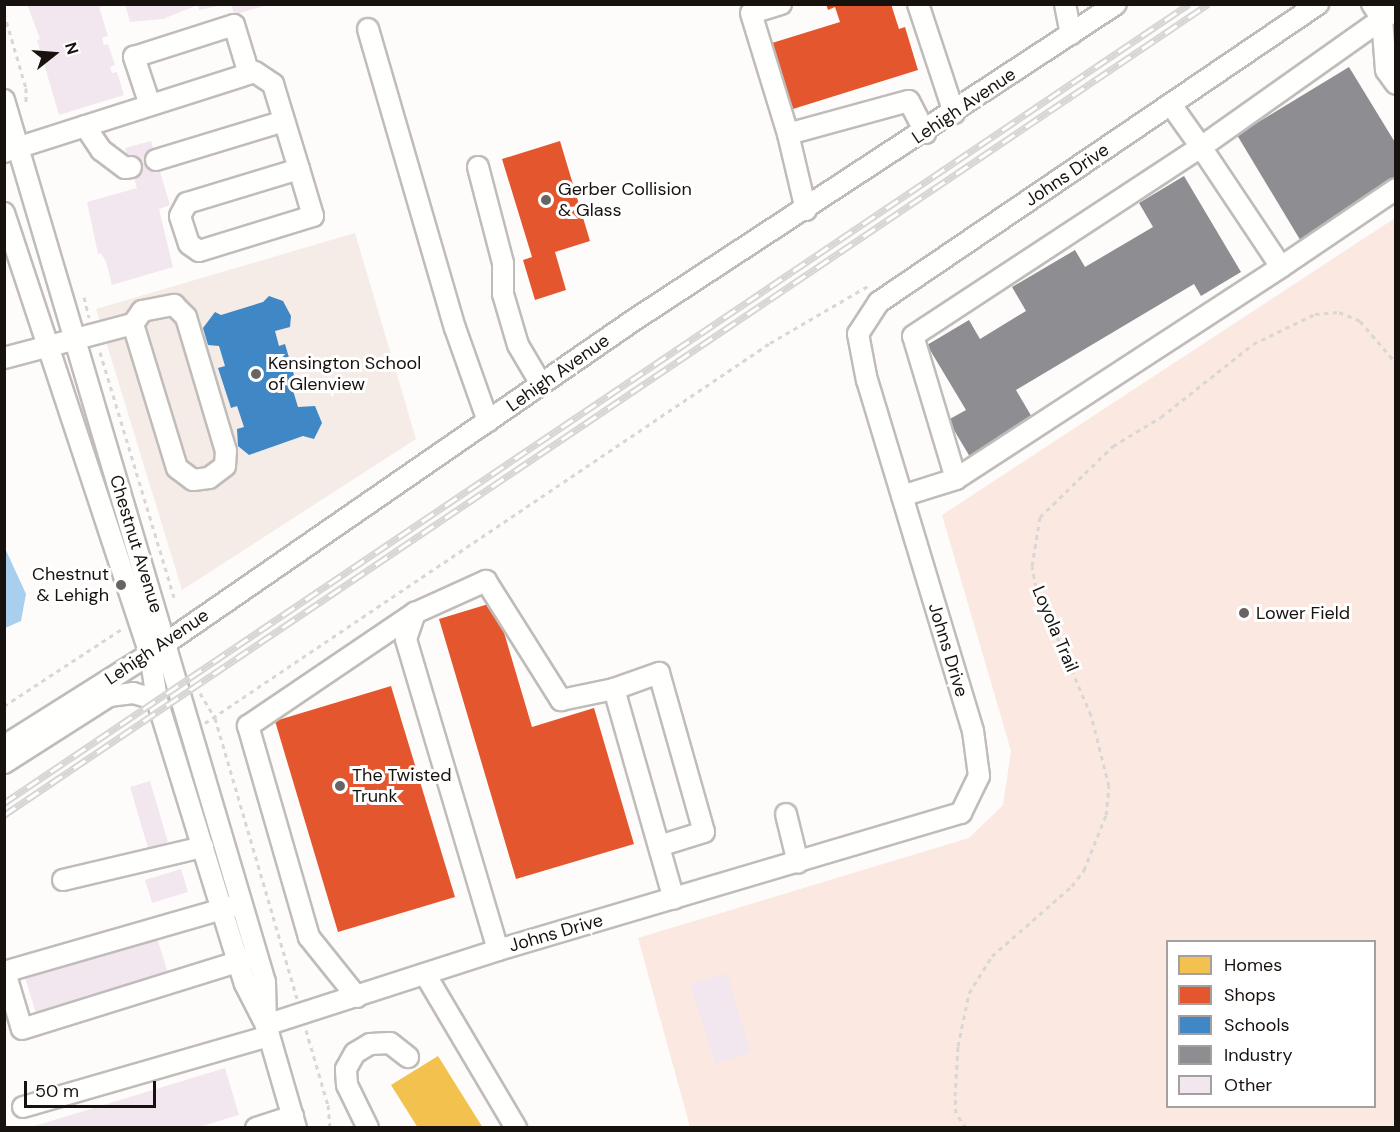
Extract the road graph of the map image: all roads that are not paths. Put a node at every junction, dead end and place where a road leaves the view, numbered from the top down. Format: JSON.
{"nodes":[{"id":1,"x":781,"y":4,"type":"edge"},
{"id":2,"x":918,"y":4,"type":"edge"},
{"id":3,"x":1065,"y":4,"type":"edge"},
{"id":4,"x":1116,"y":4,"type":"edge"},
{"id":5,"x":1318,"y":4,"type":"edge"},
{"id":6,"x":750,"y":9,"type":"edge"},
{"id":7,"x":1383,"y":11,"type":"edge"},
{"id":8,"x":368,"y":29,"type":"dead end"},
{"id":9,"x":1071,"y":34,"type":"junction"},
{"id":10,"x":249,"y":74,"type":"junction"},
{"id":11,"x":1395,"y":84,"type":"edge"},
{"id":12,"x":4,"y":100,"type":"edge"},
{"id":13,"x":150,"y":105,"type":"junction"},
{"id":14,"x":1171,"y":105,"type":"junction"},
{"id":15,"x":954,"y":113,"type":"junction"},
{"id":16,"x":284,"y":121,"type":"junction"},
{"id":17,"x":85,"y":126,"type":"junction"},
{"id":18,"x":925,"y":133,"type":"junction"},
{"id":19,"x":788,"y":134,"type":"junction"},
{"id":20,"x":20,"y":147,"type":"edge"},
{"id":21,"x":1201,"y":147,"type":"junction"},
{"id":22,"x":156,"y":160,"type":"dead end"},
{"id":23,"x":478,"y":166,"type":"dead end"},
{"id":24,"x":131,"y":167,"type":"dead end"},
{"id":25,"x":299,"y":169,"type":"junction"},
{"id":26,"x":1395,"y":189,"type":"edge"},
{"id":27,"x":806,"y":210,"type":"junction"},
{"id":28,"x":4,"y":213,"type":"edge"},
{"id":29,"x":1281,"y":267,"type":"junction"},
{"id":30,"x":133,"y":324,"type":"junction"},
{"id":31,"x":85,"y":337,"type":"junction"},
{"id":32,"x":50,"y":345,"type":"junction"},
{"id":33,"x":4,"y":357,"type":"edge"},
{"id":34,"x":541,"y":384,"type":"junction"},
{"id":35,"x":488,"y":421,"type":"junction"},
{"id":36,"x":956,"y":479,"type":"junction"},
{"id":37,"x":902,"y":496,"type":"junction"},
{"id":38,"x":415,"y":613,"type":"junction"},
{"id":39,"x":158,"y":648,"type":"junction"},
{"id":40,"x":614,"y":688,"type":"junction"},
{"id":41,"x":157,"y":700,"type":"junction"},
{"id":42,"x":4,"y":746,"type":"edge"},
{"id":43,"x":4,"y":763,"type":"edge"},
{"id":44,"x":786,"y":814,"type":"dead end"},
{"id":45,"x":659,"y":846,"type":"junction"},
{"id":46,"x":203,"y":847,"type":"junction"},
{"id":47,"x":798,"y":862,"type":"junction"},
{"id":48,"x":63,"y":880,"type":"dead end"},
{"id":49,"x":674,"y":898,"type":"junction"},
{"id":50,"x":242,"y":904,"type":"junction"},
{"id":51,"x":222,"y":909,"type":"junction"},
{"id":52,"x":498,"y":950,"type":"junction"},
{"id":53,"x":257,"y":956,"type":"junction"},
{"id":54,"x":238,"y":962,"type":"junction"},
{"id":55,"x":5,"y":972,"type":"edge"},
{"id":56,"x":425,"y":975,"type":"junction"},
{"id":57,"x":357,"y":997,"type":"junction"},
{"id":58,"x":268,"y":1030,"type":"junction"},
{"id":59,"x":408,"y":1056,"type":"dead end"},
{"id":60,"x":23,"y":1107,"type":"dead end"},
{"id":61,"x":295,"y":1122,"type":"edge"},
{"id":62,"x":256,"y":1128,"type":"edge"},
{"id":63,"x":368,"y":1128,"type":"edge"},
{"id":64,"x":516,"y":1128,"type":"edge"}],
"edges":[{"from":1,"to":6,"type":"street"},
{"from":2,"to":15,"type":"street"},
{"from":3,"to":9,"type":"street"},
{"from":4,"to":9,"type":"street","name":"Lehigh Avenue"},
{"from":5,"to":14,"type":"street","name":"Johns Drive"},
{"from":6,"to":19,"type":"street"},
{"from":7,"to":11,"type":"street"},
{"from":7,"to":21,"type":"street"},
{"from":8,"to":35,"type":"street"},
{"from":9,"to":15,"type":"street","name":"Lehigh Avenue"},
{"from":10,"to":13,"type":"street"},
{"from":10,"to":13,"type":"street"},
{"from":10,"to":16,"type":"street"},
{"from":12,"to":20,"type":"street","name":"Chestnut Avenue"},
{"from":13,"to":17,"type":"street"},
{"from":14,"to":21,"type":"street"},
{"from":14,"to":37,"type":"street","name":"Johns Drive"},
{"from":15,"to":18,"type":"street","name":"Lehigh Avenue"},
{"from":16,"to":22,"type":"street"},
{"from":16,"to":25,"type":"street"},
{"from":17,"to":20,"type":"street"},
{"from":17,"to":24,"type":"street"},
{"from":18,"to":19,"type":"street"},
{"from":18,"to":27,"type":"street","name":"Lehigh Avenue"},
{"from":19,"to":27,"type":"street"},
{"from":20,"to":31,"type":"street","name":"Chestnut Avenue"},
{"from":21,"to":29,"type":"street"},
{"from":21,"to":36,"type":"street"},
{"from":23,"to":34,"type":"street"},
{"from":25,"to":25,"type":"street"},
{"from":26,"to":29,"type":"street"},
{"from":27,"to":34,"type":"street","name":"Lehigh Avenue"},
{"from":28,"to":32,"type":"street","name":"Chestnut Avenue"},
{"from":29,"to":36,"type":"street"},
{"from":30,"to":30,"type":"street"},
{"from":30,"to":31,"type":"street"},
{"from":31,"to":32,"type":"street"},
{"from":31,"to":39,"type":"street","name":"Chestnut Avenue"},
{"from":32,"to":33,"type":"street"},
{"from":32,"to":39,"type":"street","name":"Chestnut Avenue"},
{"from":34,"to":35,"type":"street","name":"Lehigh Avenue"},
{"from":35,"to":39,"type":"street","name":"Lehigh Avenue"},
{"from":36,"to":37,"type":"street"},
{"from":37,"to":47,"type":"street","name":"Johns Drive"},
{"from":38,"to":40,"type":"street"},
{"from":38,"to":52,"type":"street"},
{"from":38,"to":57,"type":"street"},
{"from":39,"to":41,"type":"street","name":"Chestnut Avenue"},
{"from":39,"to":42,"type":"street","name":"Lehigh Avenue"},
{"from":39,"to":50,"type":"street","name":"Chestnut Avenue"},
{"from":40,"to":45,"type":"street"},
{"from":40,"to":45,"type":"street"},
{"from":41,"to":43,"type":"street"},
{"from":41,"to":46,"type":"street","name":"Chestnut Avenue"},
{"from":44,"to":47,"type":"street"},
{"from":45,"to":49,"type":"street"},
{"from":46,"to":48,"type":"street"},
{"from":46,"to":51,"type":"street","name":"Chestnut Avenue"},
{"from":47,"to":49,"type":"street","name":"Johns Drive"},
{"from":49,"to":52,"type":"street","name":"Johns Drive"},
{"from":50,"to":51,"type":"street"},
{"from":50,"to":53,"type":"street","name":"Chestnut Avenue"},
{"from":51,"to":54,"type":"street","name":"Chestnut Avenue"},
{"from":51,"to":55,"type":"street"},
{"from":52,"to":56,"type":"street","name":"Johns Drive"},
{"from":53,"to":54,"type":"street"},
{"from":53,"to":58,"type":"street","name":"Chestnut Avenue"},
{"from":54,"to":55,"type":"street"},
{"from":54,"to":58,"type":"street","name":"Chestnut Avenue"},
{"from":56,"to":57,"type":"street","name":"Johns Drive"},
{"from":56,"to":64,"type":"street"},
{"from":57,"to":58,"type":"street","name":"Johns Drive"},
{"from":58,"to":60,"type":"street","name":"Johns Drive"},
{"from":58,"to":61,"type":"street","name":"Chestnut Avenue"},
{"from":59,"to":63,"type":"street"},
{"from":61,"to":62,"type":"street"}]}
